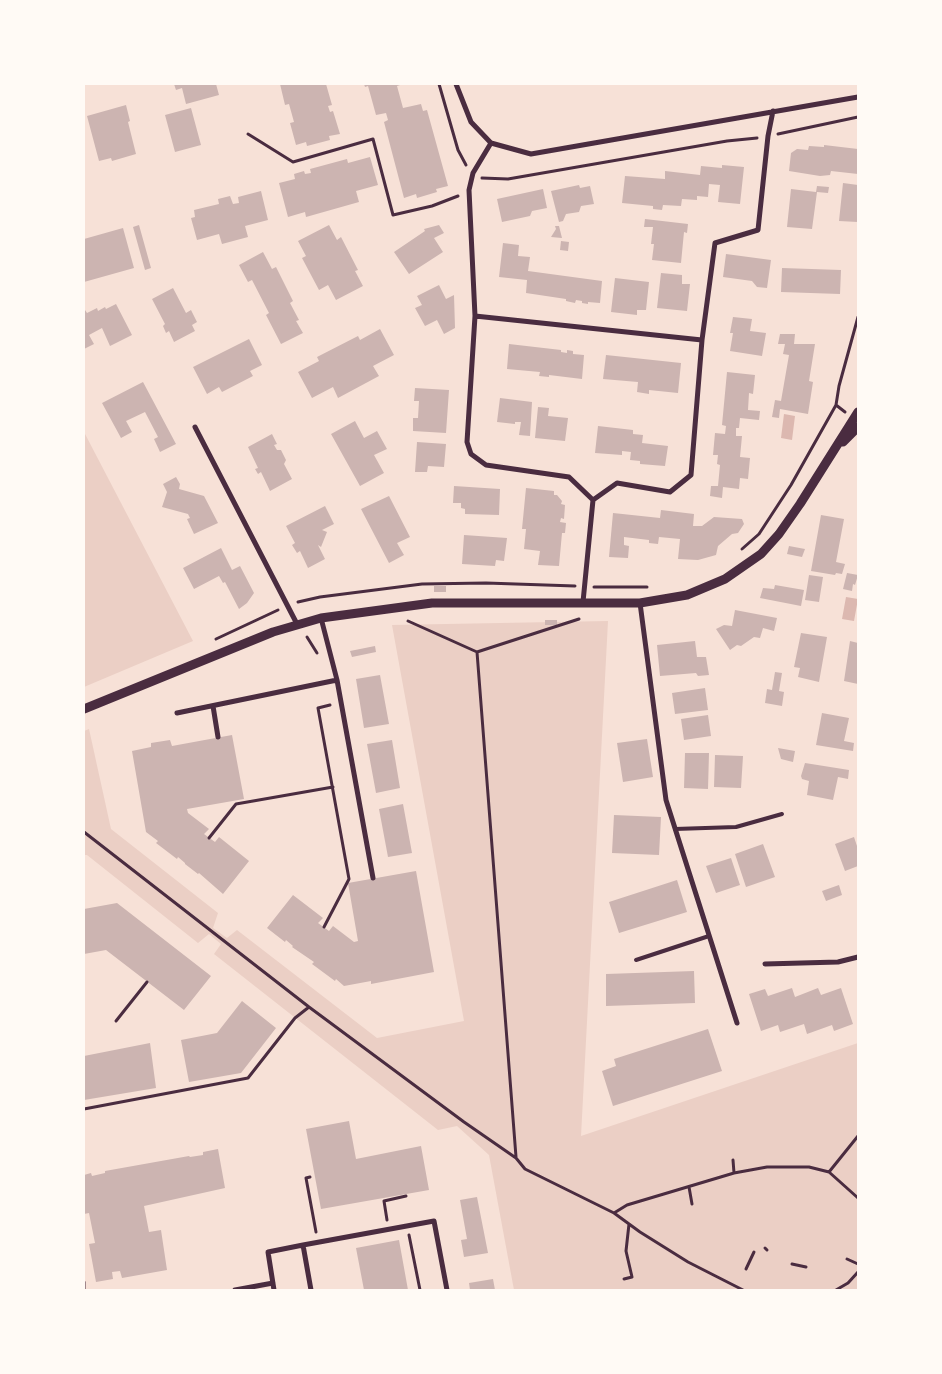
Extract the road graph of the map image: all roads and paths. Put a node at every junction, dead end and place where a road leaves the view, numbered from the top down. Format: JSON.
{"nodes":[{"id":1,"x":439,"y":84,"type":"edge"},
{"id":2,"x":456,"y":84,"type":"edge"},
{"id":3,"x":858,"y":97,"type":"edge"},
{"id":4,"x":773,"y":111,"type":"junction"},
{"id":5,"x":858,"y":117,"type":"edge"},
{"id":6,"x":248,"y":134,"type":"dead end"},
{"id":7,"x":776,"y":134,"type":"dead end"},
{"id":8,"x":762,"y":137,"type":"dead end"},
{"id":9,"x":491,"y":143,"type":"junction"},
{"id":10,"x":469,"y":170,"type":"dead end"},
{"id":11,"x":480,"y":177,"type":"dead end"},
{"id":12,"x":470,"y":192,"type":"junction"},
{"id":13,"x":475,"y":316,"type":"junction"},
{"id":14,"x":858,"y":317,"type":"edge"},
{"id":15,"x":702,"y":340,"type":"junction"},
{"id":16,"x":836,"y":406,"type":"junction"},
{"id":17,"x":857,"y":420,"type":"edge"},
{"id":18,"x":195,"y":427,"type":"dead end"},
{"id":19,"x":593,"y":500,"type":"junction"},
{"id":20,"x":739,"y":552,"type":"dead end"},
{"id":21,"x":648,"y":586,"type":"dead end"},
{"id":22,"x":584,"y":587,"type":"junction"},
{"id":23,"x":582,"y":602,"type":"junction"},
{"id":24,"x":640,"y":603,"type":"junction"},
{"id":25,"x":287,"y":605,"type":"junction"},
{"id":26,"x":321,"y":618,"type":"junction"},
{"id":27,"x":579,"y":619,"type":"dead end"},
{"id":28,"x":408,"y":621,"type":"dead end"},
{"id":29,"x":296,"y":624,"type":"junction"},
{"id":30,"x":307,"y":637,"type":"dead end"},
{"id":31,"x":209,"y":642,"type":"dead end"},
{"id":32,"x":477,"y":652,"type":"junction"},
{"id":33,"x":318,"y":654,"type":"dead end"},
{"id":34,"x":337,"y":680,"type":"junction"},
{"id":35,"x":327,"y":682,"type":"junction"},
{"id":36,"x":213,"y":706,"type":"junction"},
{"id":37,"x":84,"y":709,"type":"edge"},
{"id":38,"x":177,"y":713,"type":"dead end"},
{"id":39,"x":218,"y":737,"type":"dead end"},
{"id":40,"x":332,"y":787,"type":"junction"},
{"id":41,"x":782,"y":814,"type":"dead end"},
{"id":42,"x":675,"y":829,"type":"junction"},
{"id":43,"x":84,"y":832,"type":"edge"},
{"id":44,"x":210,"y":838,"type":"dead end"},
{"id":45,"x":373,"y":878,"type":"dead end"},
{"id":46,"x":324,"y":927,"type":"dead end"},
{"id":47,"x":709,"y":936,"type":"junction"},
{"id":48,"x":858,"y":956,"type":"edge"},
{"id":49,"x":636,"y":960,"type":"dead end"},
{"id":50,"x":765,"y":964,"type":"dead end"},
{"id":51,"x":147,"y":982,"type":"dead end"},
{"id":52,"x":308,"y":1007,"type":"junction"},
{"id":53,"x":116,"y":1021,"type":"dead end"},
{"id":54,"x":737,"y":1023,"type":"dead end"},
{"id":55,"x":84,"y":1109,"type":"edge"},
{"id":56,"x":858,"y":1136,"type":"edge"},
{"id":57,"x":516,"y":1158,"type":"junction"},
{"id":58,"x":733,"y":1160,"type":"dead end"},
{"id":59,"x":734,"y":1172,"type":"junction"},
{"id":60,"x":829,"y":1172,"type":"junction"},
{"id":61,"x":689,"y":1187,"type":"junction"},
{"id":62,"x":858,"y":1198,"type":"edge"},
{"id":63,"x":692,"y":1204,"type":"dead end"},
{"id":64,"x":614,"y":1213,"type":"junction"},
{"id":65,"x":629,"y":1223,"type":"junction"},
{"id":66,"x":400,"y":1237,"type":"dead end"},
{"id":67,"x":303,"y":1245,"type":"junction"},
{"id":68,"x":754,"y":1252,"type":"dead end"},
{"id":69,"x":847,"y":1258,"type":"dead end"},
{"id":70,"x":792,"y":1264,"type":"dead end"},
{"id":71,"x":858,"y":1264,"type":"edge"},
{"id":72,"x":806,"y":1267,"type":"dead end"},
{"id":73,"x":746,"y":1269,"type":"dead end"},
{"id":74,"x":858,"y":1272,"type":"edge"},
{"id":75,"x":624,"y":1279,"type":"dead end"},
{"id":76,"x":84,"y":1282,"type":"edge"},
{"id":77,"x":273,"y":1283,"type":"junction"},
{"id":78,"x":84,"y":1290,"type":"edge"},
{"id":79,"x":235,"y":1290,"type":"edge"},
{"id":80,"x":274,"y":1290,"type":"edge"},
{"id":81,"x":311,"y":1290,"type":"edge"},
{"id":82,"x":420,"y":1290,"type":"edge"},
{"id":83,"x":447,"y":1290,"type":"edge"},
{"id":84,"x":742,"y":1290,"type":"edge"},
{"id":85,"x":836,"y":1290,"type":"edge"}],
"edges":[{"from":1,"to":10,"type":"path"},
{"from":2,"to":9,"type":"street"},
{"from":3,"to":4,"type":"street"},
{"from":4,"to":9,"type":"street"},
{"from":4,"to":15,"type":"street"},
{"from":5,"to":7,"type":"path"},
{"from":6,"to":12,"type":"path"},
{"from":8,"to":11,"type":"path"},
{"from":9,"to":12,"type":"street"},
{"from":12,"to":13,"type":"street"},
{"from":13,"to":15,"type":"street"},
{"from":13,"to":19,"type":"street"},
{"from":14,"to":16,"type":"path"},
{"from":15,"to":19,"type":"street"},
{"from":16,"to":17,"type":"path"},
{"from":16,"to":20,"type":"path"},
{"from":17,"to":24,"type":"street"},
{"from":18,"to":25,"type":"street"},
{"from":19,"to":22,"type":"street"},
{"from":21,"to":22,"type":"path"},
{"from":22,"to":23,"type":"street"},
{"from":22,"to":25,"type":"path"},
{"from":23,"to":24,"type":"street"},
{"from":23,"to":26,"type":"street"},
{"from":24,"to":42,"type":"street"},
{"from":25,"to":29,"type":"street"},
{"from":25,"to":31,"type":"path"},
{"from":26,"to":29,"type":"street"},
{"from":26,"to":34,"type":"street"},
{"from":27,"to":32,"type":"path"},
{"from":28,"to":32,"type":"path"},
{"from":29,"to":37,"type":"street"},
{"from":30,"to":33,"type":"path"},
{"from":32,"to":57,"type":"path"},
{"from":34,"to":35,"type":"street"},
{"from":34,"to":45,"type":"street"},
{"from":35,"to":36,"type":"street"},
{"from":35,"to":40,"type":"path"},
{"from":36,"to":38,"type":"street"},
{"from":36,"to":39,"type":"street"},
{"from":40,"to":44,"type":"path"},
{"from":40,"to":46,"type":"path"},
{"from":41,"to":42,"type":"lane"},
{"from":42,"to":47,"type":"street"},
{"from":43,"to":52,"type":"path"},
{"from":47,"to":49,"type":"lane"},
{"from":47,"to":54,"type":"street"},
{"from":48,"to":50,"type":"street"},
{"from":51,"to":53,"type":"path"},
{"from":52,"to":55,"type":"path"},
{"from":52,"to":57,"type":"path"},
{"from":56,"to":60,"type":"path"},
{"from":57,"to":64,"type":"path"},
{"from":58,"to":59,"type":"path"},
{"from":59,"to":60,"type":"path"},
{"from":59,"to":61,"type":"path"},
{"from":60,"to":62,"type":"path"},
{"from":61,"to":63,"type":"path"},
{"from":61,"to":64,"type":"path"},
{"from":64,"to":65,"type":"path"},
{"from":65,"to":75,"type":"path"},
{"from":65,"to":84,"type":"path"},
{"from":66,"to":82,"type":"path"},
{"from":67,"to":77,"type":"street"},
{"from":67,"to":81,"type":"street"},
{"from":67,"to":83,"type":"street"},
{"from":68,"to":73,"type":"path"},
{"from":69,"to":71,"type":"path"},
{"from":70,"to":72,"type":"path"},
{"from":74,"to":85,"type":"path"},
{"from":76,"to":78,"type":"path"},
{"from":77,"to":79,"type":"street"},
{"from":77,"to":80,"type":"street"}]}
